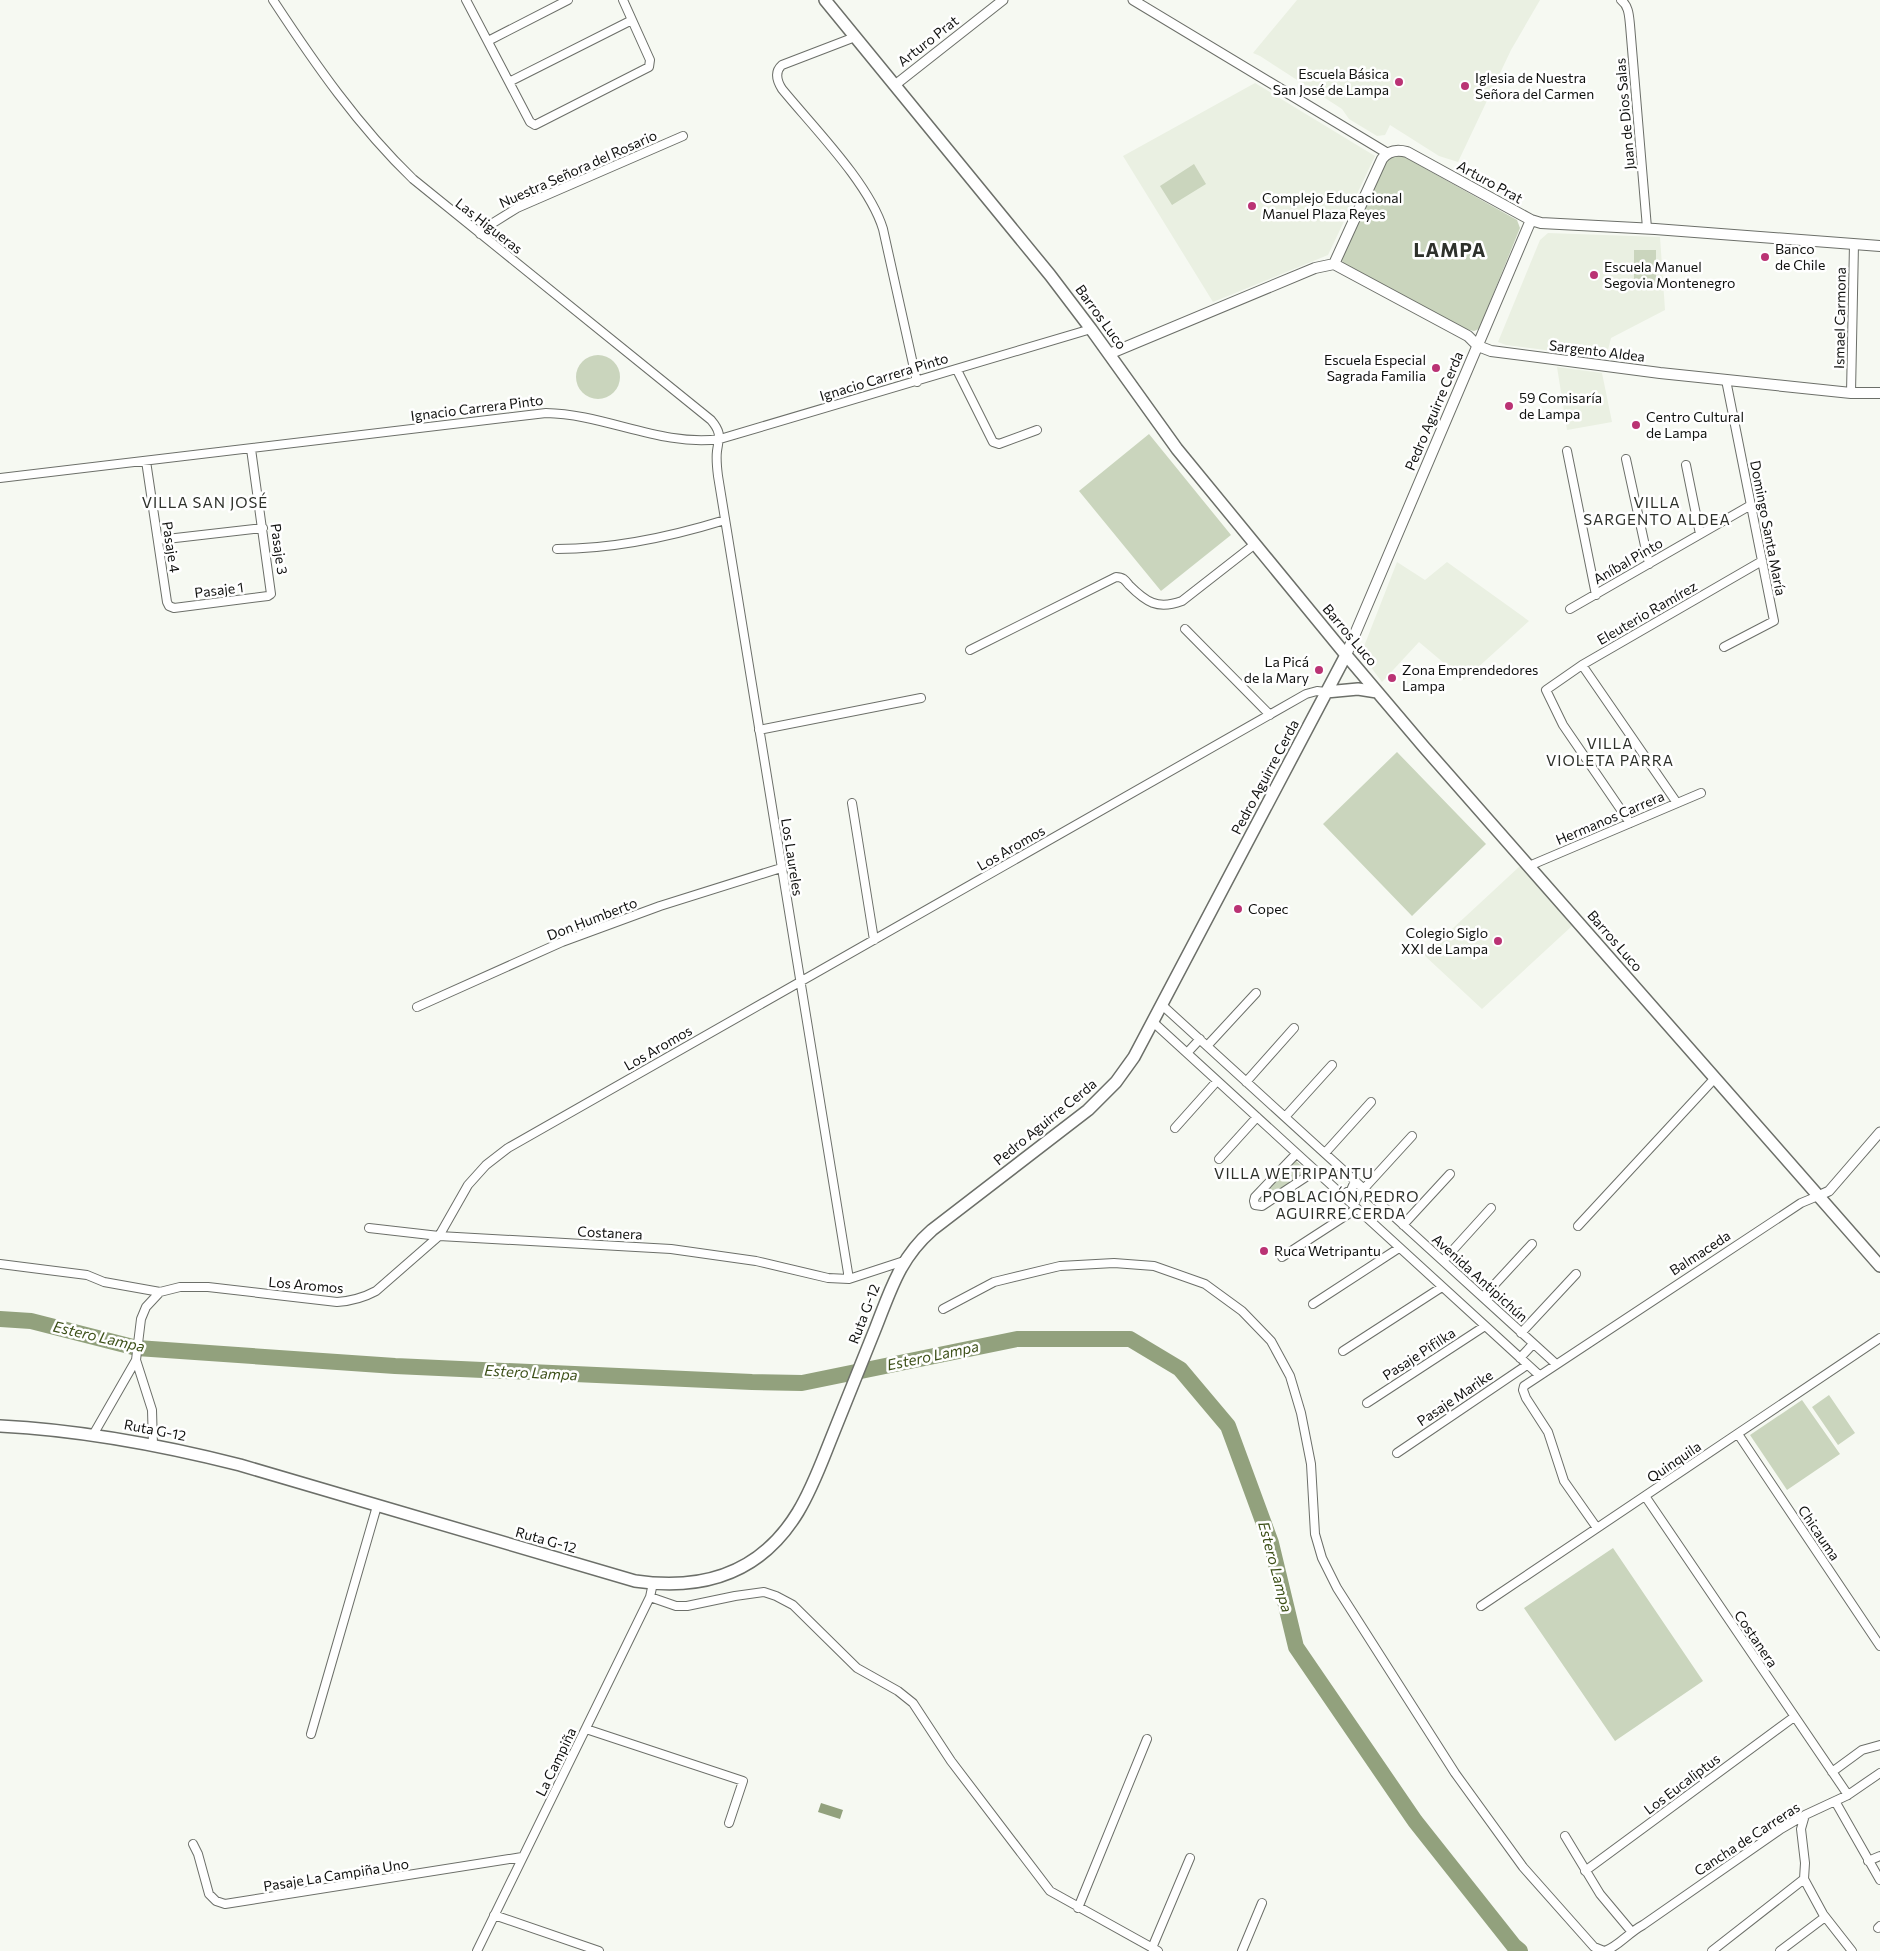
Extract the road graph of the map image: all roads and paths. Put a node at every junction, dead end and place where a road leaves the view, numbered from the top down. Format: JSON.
{"nodes":[{"id":1,"x":273,"y":0,"type":"edge"},
{"id":2,"x":568,"y":0,"type":"edge"},
{"id":3,"x":623,"y":0,"type":"edge"},
{"id":4,"x":825,"y":0,"type":"edge"},
{"id":5,"x":1002,"y":0,"type":"edge"},
{"id":6,"x":1133,"y":0,"type":"edge"},
{"id":7,"x":1621,"y":0,"type":"edge"},
{"id":8,"x":470,"y":1,"type":"edge"},
{"id":9,"x":632,"y":20,"type":"junction"},
{"id":10,"x":855,"y":37,"type":"junction"},
{"id":11,"x":488,"y":41,"type":"junction"},
{"id":12,"x":509,"y":82,"type":"junction"},
{"id":13,"x":895,"y":85,"type":"junction"},
{"id":14,"x":683,"y":136,"type":"dead end"},
{"id":15,"x":1387,"y":153,"type":"junction"},
{"id":16,"x":1531,"y":220,"type":"junction"},
{"id":17,"x":1647,"y":228,"type":"junction"},
{"id":18,"x":483,"y":232,"type":"junction"},
{"id":19,"x":1854,"y":244,"type":"junction"},
{"id":20,"x":1880,"y":246,"type":"edge"},
{"id":21,"x":1334,"y":264,"type":"junction"},
{"id":22,"x":1091,"y":329,"type":"junction"},
{"id":23,"x":1478,"y":346,"type":"junction"},
{"id":24,"x":1110,"y":354,"type":"junction"},
{"id":25,"x":957,"y":370,"type":"junction"},
{"id":26,"x":1726,"y":380,"type":"junction"},
{"id":27,"x":918,"y":382,"type":"junction"},
{"id":28,"x":1851,"y":393,"type":"junction"},
{"id":29,"x":1880,"y":393,"type":"edge"},
{"id":30,"x":1037,"y":430,"type":"dead end"},
{"id":31,"x":720,"y":439,"type":"junction"},
{"id":32,"x":252,"y":449,"type":"junction"},
{"id":33,"x":1567,"y":451,"type":"dead end"},
{"id":34,"x":1626,"y":459,"type":"dead end"},
{"id":35,"x":146,"y":461,"type":"junction"},
{"id":36,"x":1686,"y":465,"type":"dead end"},
{"id":37,"x":0,"y":478,"type":"edge"},
{"id":38,"x":1751,"y":505,"type":"junction"},
{"id":39,"x":725,"y":520,"type":"junction"},
{"id":40,"x":263,"y":528,"type":"junction"},
{"id":41,"x":1700,"y":534,"type":"junction"},
{"id":42,"x":158,"y":540,"type":"junction"},
{"id":43,"x":1255,"y":544,"type":"junction"},
{"id":44,"x":557,"y":549,"type":"dead end"},
{"id":45,"x":1762,"y":560,"type":"junction"},
{"id":46,"x":1649,"y":564,"type":"junction"},
{"id":47,"x":272,"y":594,"type":"joint"},
{"id":48,"x":1596,"y":594,"type":"junction"},
{"id":49,"x":169,"y":606,"type":"joint"},
{"id":50,"x":1570,"y":609,"type":"dead end"},
{"id":51,"x":1185,"y":629,"type":"dead end"},
{"id":52,"x":1724,"y":647,"type":"dead end"},
{"id":53,"x":970,"y":650,"type":"dead end"},
{"id":54,"x":1346,"y":654,"type":"junction"},
{"id":55,"x":1582,"y":665,"type":"junction"},
{"id":56,"x":1326,"y":692,"type":"junction"},
{"id":57,"x":1377,"y":692,"type":"junction"},
{"id":58,"x":921,"y":698,"type":"dead end"},
{"id":59,"x":1270,"y":714,"type":"junction"},
{"id":60,"x":759,"y":730,"type":"junction"},
{"id":61,"x":1701,"y":793,"type":"dead end"},
{"id":62,"x":852,"y":803,"type":"dead end"},
{"id":63,"x":1677,"y":804,"type":"junction"},
{"id":64,"x":1630,"y":824,"type":"junction"},
{"id":65,"x":1529,"y":866,"type":"junction"},
{"id":66,"x":781,"y":868,"type":"junction"},
{"id":67,"x":874,"y":940,"type":"junction"},
{"id":68,"x":800,"y":981,"type":"junction"},
{"id":69,"x":1256,"y":993,"type":"dead end"},
{"id":70,"x":1162,"y":1005,"type":"junction"},
{"id":71,"x":417,"y":1007,"type":"dead end"},
{"id":72,"x":1153,"y":1022,"type":"junction"},
{"id":73,"x":1294,"y":1028,"type":"dead end"},
{"id":74,"x":1200,"y":1039,"type":"junction"},
{"id":75,"x":1207,"y":1046,"type":"junction"},
{"id":76,"x":1187,"y":1054,"type":"junction"},
{"id":77,"x":1332,"y":1065,"type":"dead end"},
{"id":78,"x":1715,"y":1078,"type":"junction"},
{"id":79,"x":1217,"y":1081,"type":"junction"},
{"id":80,"x":1246,"y":1082,"type":"junction"},
{"id":81,"x":1371,"y":1102,"type":"dead end"},
{"id":82,"x":1285,"y":1117,"type":"junction"},
{"id":83,"x":1257,"y":1118,"type":"junction"},
{"id":84,"x":1175,"y":1128,"type":"dead end"},
{"id":85,"x":1880,"y":1132,"type":"edge"},
{"id":86,"x":1412,"y":1136,"type":"dead end"},
{"id":87,"x":1325,"y":1153,"type":"junction"},
{"id":88,"x":1296,"y":1154,"type":"junction"},
{"id":89,"x":1219,"y":1158,"type":"dead end"},
{"id":90,"x":1315,"y":1171,"type":"junction"},
{"id":91,"x":1450,"y":1174,"type":"dead end"},
{"id":92,"x":1355,"y":1180,"type":"junction"},
{"id":93,"x":1365,"y":1190,"type":"junction"},
{"id":94,"x":1341,"y":1195,"type":"junction"},
{"id":95,"x":1818,"y":1196,"type":"junction"},
{"id":96,"x":1355,"y":1207,"type":"junction"},
{"id":97,"x":1491,"y":1208,"type":"dead end"},
{"id":98,"x":1404,"y":1225,"type":"junction"},
{"id":99,"x":1578,"y":1226,"type":"dead end"},
{"id":100,"x":369,"y":1228,"type":"dead end"},
{"id":101,"x":439,"y":1236,"type":"junction"},
{"id":102,"x":1532,"y":1244,"type":"dead end"},
{"id":103,"x":1399,"y":1248,"type":"junction"},
{"id":104,"x":1282,"y":1257,"type":"dead end"},
{"id":105,"x":904,"y":1261,"type":"junction"},
{"id":106,"x":1443,"y":1261,"type":"junction"},
{"id":107,"x":0,"y":1264,"type":"edge"},
{"id":108,"x":1880,"y":1266,"type":"edge"},
{"id":109,"x":1576,"y":1274,"type":"dead end"},
{"id":110,"x":849,"y":1279,"type":"junction"},
{"id":111,"x":1442,"y":1287,"type":"junction"},
{"id":112,"x":160,"y":1292,"type":"junction"},
{"id":113,"x":1483,"y":1297,"type":"junction"},
{"id":114,"x":1313,"y":1304,"type":"dead end"},
{"id":115,"x":943,"y":1309,"type":"dead end"},
{"id":116,"x":1485,"y":1326,"type":"junction"},
{"id":117,"x":1521,"y":1333,"type":"junction"},
{"id":118,"x":1880,"y":1338,"type":"edge"},
{"id":119,"x":1533,"y":1344,"type":"junction"},
{"id":120,"x":1343,"y":1351,"type":"dead end"},
{"id":121,"x":1520,"y":1358,"type":"junction"},
{"id":122,"x":136,"y":1360,"type":"junction"},
{"id":123,"x":1556,"y":1364,"type":"junction"},
{"id":124,"x":1527,"y":1365,"type":"junction"},
{"id":125,"x":1539,"y":1375,"type":"junction"},
{"id":126,"x":1367,"y":1403,"type":"dead end"},
{"id":127,"x":0,"y":1426,"type":"edge"},
{"id":128,"x":1738,"y":1434,"type":"junction"},
{"id":129,"x":93,"y":1436,"type":"junction"},
{"id":130,"x":154,"y":1445,"type":"junction"},
{"id":131,"x":1397,"y":1453,"type":"dead end"},
{"id":132,"x":1645,"y":1496,"type":"junction"},
{"id":133,"x":377,"y":1506,"type":"junction"},
{"id":134,"x":1597,"y":1528,"type":"junction"},
{"id":135,"x":653,"y":1583,"type":"junction"},
{"id":136,"x":650,"y":1596,"type":"junction"},
{"id":137,"x":1481,"y":1606,"type":"dead end"},
{"id":138,"x":1880,"y":1646,"type":"edge"},
{"id":139,"x":1794,"y":1717,"type":"junction"},
{"id":140,"x":586,"y":1729,"type":"junction"},
{"id":141,"x":311,"y":1734,"type":"dead end"},
{"id":142,"x":1147,"y":1740,"type":"dead end"},
{"id":143,"x":1880,"y":1745,"type":"edge"},
{"id":144,"x":1832,"y":1772,"type":"junction"},
{"id":145,"x":1880,"y":1773,"type":"edge"},
{"id":146,"x":1848,"y":1795,"type":"junction"},
{"id":147,"x":1835,"y":1801,"type":"junction"},
{"id":148,"x":1805,"y":1815,"type":"junction"},
{"id":149,"x":729,"y":1823,"type":"dead end"},
{"id":150,"x":1565,"y":1836,"type":"dead end"},
{"id":151,"x":192,"y":1844,"type":"dead end"},
{"id":152,"x":1880,"y":1856,"type":"edge"},
{"id":153,"x":522,"y":1857,"type":"junction"},
{"id":154,"x":1190,"y":1858,"type":"dead end"},
{"id":155,"x":1868,"y":1861,"type":"junction"},
{"id":156,"x":1585,"y":1872,"type":"junction"},
{"id":157,"x":1804,"y":1880,"type":"junction"},
{"id":158,"x":1880,"y":1880,"type":"edge"},
{"id":159,"x":1262,"y":1903,"type":"dead end"},
{"id":160,"x":1078,"y":1908,"type":"junction"},
{"id":161,"x":494,"y":1915,"type":"junction"},
{"id":162,"x":1825,"y":1917,"type":"junction"},
{"id":163,"x":1631,"y":1931,"type":"junction"},
{"id":164,"x":1155,"y":1949,"type":"edge"},
{"id":165,"x":477,"y":1951,"type":"edge"},
{"id":166,"x":599,"y":1951,"type":"edge"},
{"id":167,"x":1242,"y":1951,"type":"edge"},
{"id":168,"x":1605,"y":1951,"type":"edge"},
{"id":169,"x":1712,"y":1951,"type":"edge"},
{"id":170,"x":1780,"y":1951,"type":"edge"},
{"id":171,"x":1852,"y":1951,"type":"edge"}],
"edges":[{"from":1,"to":18,"type":"street","name":"Las Higueras"},
{"from":2,"to":11,"type":"street"},
{"from":3,"to":9,"type":"street"},
{"from":4,"to":10,"type":"main road","name":"Barros Luco"},
{"from":5,"to":13,"type":"street","name":"Arturo Prat"},
{"from":6,"to":15,"type":"street","name":"Arturo Prat"},
{"from":7,"to":17,"type":"street","name":"Juan de Dios Salas"},
{"from":8,"to":11,"type":"street"},
{"from":9,"to":12,"type":"street"},
{"from":9,"to":12,"type":"street"},
{"from":10,"to":13,"type":"main road","name":"Barros Luco"},
{"from":10,"to":27,"type":"street"},
{"from":11,"to":12,"type":"street"},
{"from":13,"to":22,"type":"main road","name":"Barros Luco"},
{"from":14,"to":18,"type":"street","name":"Nuestra Señora del Rosario"},
{"from":15,"to":16,"type":"main road","name":"Arturo Prat"},
{"from":15,"to":21,"type":"main road"},
{"from":16,"to":17,"type":"main road","name":"Arturo Prat"},
{"from":16,"to":23,"type":"main road","name":"Pedro Aguirre Cerda"},
{"from":17,"to":19,"type":"main road","name":"Arturo Prat"},
{"from":18,"to":31,"type":"street","name":"Las Higueras"},
{"from":19,"to":20,"type":"main road","name":"Arturo Prat"},
{"from":19,"to":28,"type":"street","name":"Ismael Carmona"},
{"from":21,"to":23,"type":"main road","name":"Sargento Aldea"},
{"from":21,"to":24,"type":"main road"},
{"from":22,"to":24,"type":"main road","name":"Barros Luco"},
{"from":22,"to":25,"type":"street","name":"Ignacio Carrera Pinto"},
{"from":23,"to":26,"type":"main road","name":"Sargento Aldea"},
{"from":23,"to":54,"type":"main road","name":"Pedro Aguirre Cerda"},
{"from":24,"to":43,"type":"main road","name":"Barros Luco"},
{"from":25,"to":27,"type":"street","name":"Ignacio Carrera Pinto"},
{"from":25,"to":30,"type":"street"},
{"from":26,"to":28,"type":"main road","name":"Sargento Aldea"},
{"from":26,"to":38,"type":"street","name":"Domingo Santa María"},
{"from":27,"to":31,"type":"street","name":"Ignacio Carrera Pinto"},
{"from":28,"to":29,"type":"main road","name":"Sargento Aldea"},
{"from":31,"to":32,"type":"street","name":"Ignacio Carrera Pinto"},
{"from":31,"to":39,"type":"street","name":"Los Laureles"},
{"from":32,"to":35,"type":"street","name":"Ignacio Carrera Pinto"},
{"from":32,"to":40,"type":"street","name":"Pasaje 3"},
{"from":33,"to":48,"type":"street"},
{"from":34,"to":46,"type":"street"},
{"from":35,"to":37,"type":"street","name":"Ignacio Carrera Pinto"},
{"from":35,"to":42,"type":"street","name":"Pasaje 4"},
{"from":36,"to":41,"type":"street"},
{"from":38,"to":41,"type":"street","name":"Aníbal Pinto"},
{"from":38,"to":45,"type":"street","name":"Domingo Santa María"},
{"from":39,"to":44,"type":"street"},
{"from":39,"to":60,"type":"street","name":"Los Laureles"},
{"from":40,"to":42,"type":"street"},
{"from":40,"to":47,"type":"street","name":"Pasaje 3"},
{"from":41,"to":46,"type":"street","name":"Aníbal Pinto"},
{"from":42,"to":49,"type":"street","name":"Pasaje 4"},
{"from":43,"to":53,"type":"street"},
{"from":43,"to":54,"type":"main road","name":"Barros Luco"},
{"from":45,"to":52,"type":"street","name":"Domingo Santa María"},
{"from":45,"to":55,"type":"street","name":"Eleuterio Ramírez"},
{"from":46,"to":48,"type":"street","name":"Aníbal Pinto"},
{"from":47,"to":49,"type":"street","name":"Pasaje 1"},
{"from":48,"to":50,"type":"street","name":"Aníbal Pinto"},
{"from":51,"to":59,"type":"street"},
{"from":54,"to":56,"type":"main road","name":"Pedro Aguirre Cerda"},
{"from":54,"to":57,"type":"main road","name":"Barros Luco"},
{"from":55,"to":63,"type":"street"},
{"from":55,"to":64,"type":"street","name":"Eleuterio Ramírez"},
{"from":56,"to":57,"type":"main road"},
{"from":56,"to":59,"type":"street","name":"Los Aromos"},
{"from":56,"to":70,"type":"main road","name":"Pedro Aguirre Cerda"},
{"from":57,"to":65,"type":"main road","name":"Barros Luco"},
{"from":58,"to":60,"type":"street"},
{"from":59,"to":67,"type":"street","name":"Los Aromos"},
{"from":60,"to":66,"type":"street","name":"Los Laureles"},
{"from":61,"to":63,"type":"street","name":"Hermanos Carrera"},
{"from":62,"to":67,"type":"street"},
{"from":63,"to":64,"type":"street","name":"Hermanos Carrera"},
{"from":64,"to":65,"type":"street","name":"Hermanos Carrera"},
{"from":65,"to":78,"type":"main road","name":"Barros Luco"},
{"from":66,"to":68,"type":"street","name":"Los Laureles"},
{"from":66,"to":71,"type":"street","name":"Don Humberto"},
{"from":67,"to":68,"type":"street","name":"Los Aromos"},
{"from":68,"to":101,"type":"street","name":"Los Aromos"},
{"from":68,"to":110,"type":"street","name":"Los Laureles"},
{"from":69,"to":75,"type":"street"},
{"from":70,"to":72,"type":"main road","name":"Pedro Aguirre Cerda"},
{"from":70,"to":74,"type":"street","name":"Avenida Antipichún"},
{"from":72,"to":76,"type":"street"},
{"from":72,"to":105,"type":"main road","name":"Pedro Aguirre Cerda"},
{"from":73,"to":80,"type":"street"},
{"from":74,"to":75,"type":"street","name":"Avenida Antipichún"},
{"from":74,"to":76,"type":"street"},
{"from":75,"to":80,"type":"street","name":"Avenida Antipichún"},
{"from":76,"to":79,"type":"street"},
{"from":77,"to":82,"type":"street"},
{"from":78,"to":95,"type":"main road","name":"Barros Luco"},
{"from":78,"to":99,"type":"street"},
{"from":79,"to":83,"type":"street"},
{"from":79,"to":84,"type":"street"},
{"from":80,"to":82,"type":"street","name":"Avenida Antipichún"},
{"from":81,"to":87,"type":"street"},
{"from":82,"to":87,"type":"street","name":"Avenida Antipichún"},
{"from":83,"to":88,"type":"street"},
{"from":83,"to":89,"type":"street"},
{"from":85,"to":95,"type":"street","name":"Balmaceda"},
{"from":86,"to":93,"type":"street"},
{"from":87,"to":92,"type":"street","name":"Avenida Antipichún"},
{"from":88,"to":90,"type":"street"},
{"from":88,"to":90,"type":"street"},
{"from":90,"to":94,"type":"street"},
{"from":91,"to":98,"type":"street"},
{"from":92,"to":93,"type":"street","name":"Avenida Antipichún"},
{"from":92,"to":94,"type":"street"},
{"from":93,"to":96,"type":"street"},
{"from":93,"to":98,"type":"street","name":"Avenida Antipichún"},
{"from":94,"to":96,"type":"street"},
{"from":95,"to":108,"type":"main road","name":"Barros Luco"},
{"from":95,"to":123,"type":"street","name":"Balmaceda"},
{"from":96,"to":103,"type":"street"},
{"from":96,"to":104,"type":"street"},
{"from":97,"to":106,"type":"street"},
{"from":98,"to":106,"type":"street","name":"Avenida Antipichún"},
{"from":100,"to":101,"type":"street","name":"Costanera"},
{"from":101,"to":110,"type":"street","name":"Costanera"},
{"from":101,"to":112,"type":"street","name":"Los Aromos"},
{"from":102,"to":113,"type":"street"},
{"from":103,"to":111,"type":"street"},
{"from":103,"to":114,"type":"street"},
{"from":105,"to":110,"type":"street"},
{"from":105,"to":135,"type":"main road","name":"Ruta G-12"},
{"from":106,"to":113,"type":"street","name":"Avenida Antipichún"},
{"from":107,"to":112,"type":"street","name":"Los Aromos"},
{"from":109,"to":117,"type":"street"},
{"from":111,"to":116,"type":"street"},
{"from":111,"to":120,"type":"street"},
{"from":112,"to":122,"type":"street"},
{"from":113,"to":117,"type":"street","name":"Avenida Antipichún"},
{"from":115,"to":168,"type":"street"},
{"from":116,"to":121,"type":"street"},
{"from":116,"to":126,"type":"street","name":"Pasaje Pifilka"},
{"from":117,"to":119,"type":"street","name":"Avenida Antipichún"},
{"from":118,"to":128,"type":"street","name":"Quinquila"},
{"from":119,"to":121,"type":"street"},
{"from":119,"to":123,"type":"street","name":"Avenida Antipichún"},
{"from":121,"to":124,"type":"street"},
{"from":122,"to":129,"type":"street"},
{"from":122,"to":130,"type":"street"},
{"from":123,"to":125,"type":"street","name":"Balmaceda"},
{"from":124,"to":125,"type":"street"},
{"from":124,"to":131,"type":"street","name":"Pasaje Marike"},
{"from":125,"to":134,"type":"street","name":"Balmaceda"},
{"from":127,"to":129,"type":"main road","name":"Ruta G-12"},
{"from":128,"to":132,"type":"street","name":"Quinquila"},
{"from":128,"to":138,"type":"street","name":"Chicauma"},
{"from":129,"to":130,"type":"main road","name":"Ruta G-12"},
{"from":130,"to":133,"type":"main road","name":"Ruta G-12"},
{"from":132,"to":134,"type":"street","name":"Quinquila"},
{"from":132,"to":139,"type":"street","name":"Costanera"},
{"from":133,"to":135,"type":"main road","name":"Ruta G-12"},
{"from":133,"to":141,"type":"street"},
{"from":134,"to":137,"type":"street","name":"Quinquila"},
{"from":135,"to":136,"type":"street","name":"La Campiña"},
{"from":136,"to":140,"type":"street","name":"La Campiña"},
{"from":136,"to":160,"type":"street"},
{"from":139,"to":144,"type":"street","name":"Costanera"},
{"from":139,"to":156,"type":"street","name":"Los Eucaliptus"},
{"from":140,"to":149,"type":"street"},
{"from":140,"to":153,"type":"street","name":"La Campiña"},
{"from":142,"to":160,"type":"street"},
{"from":143,"to":144,"type":"street"},
{"from":144,"to":146,"type":"street","name":"Costanera"},
{"from":145,"to":146,"type":"street","name":"Cancha de Carreras"},
{"from":146,"to":147,"type":"street","name":"Cancha de Carreras"},
{"from":147,"to":148,"type":"street","name":"Cancha de Carreras"},
{"from":147,"to":155,"type":"street"},
{"from":148,"to":157,"type":"street"},
{"from":148,"to":163,"type":"street","name":"Cancha de Carreras"},
{"from":150,"to":156,"type":"street"},
{"from":151,"to":153,"type":"street","name":"Pasaje La Campiña Uno"},
{"from":152,"to":155,"type":"street"},
{"from":153,"to":161,"type":"street","name":"La Campiña"},
{"from":154,"to":164,"type":"street"},
{"from":155,"to":158,"type":"street"},
{"from":156,"to":163,"type":"street"},
{"from":157,"to":162,"type":"street"},
{"from":157,"to":169,"type":"street"},
{"from":159,"to":167,"type":"street"},
{"from":160,"to":164,"type":"street"},
{"from":161,"to":165,"type":"street","name":"La Campiña"},
{"from":161,"to":166,"type":"street"},
{"from":162,"to":170,"type":"street"},
{"from":162,"to":171,"type":"street"},
{"from":163,"to":168,"type":"street","name":"Cancha de Carreras"}]}
